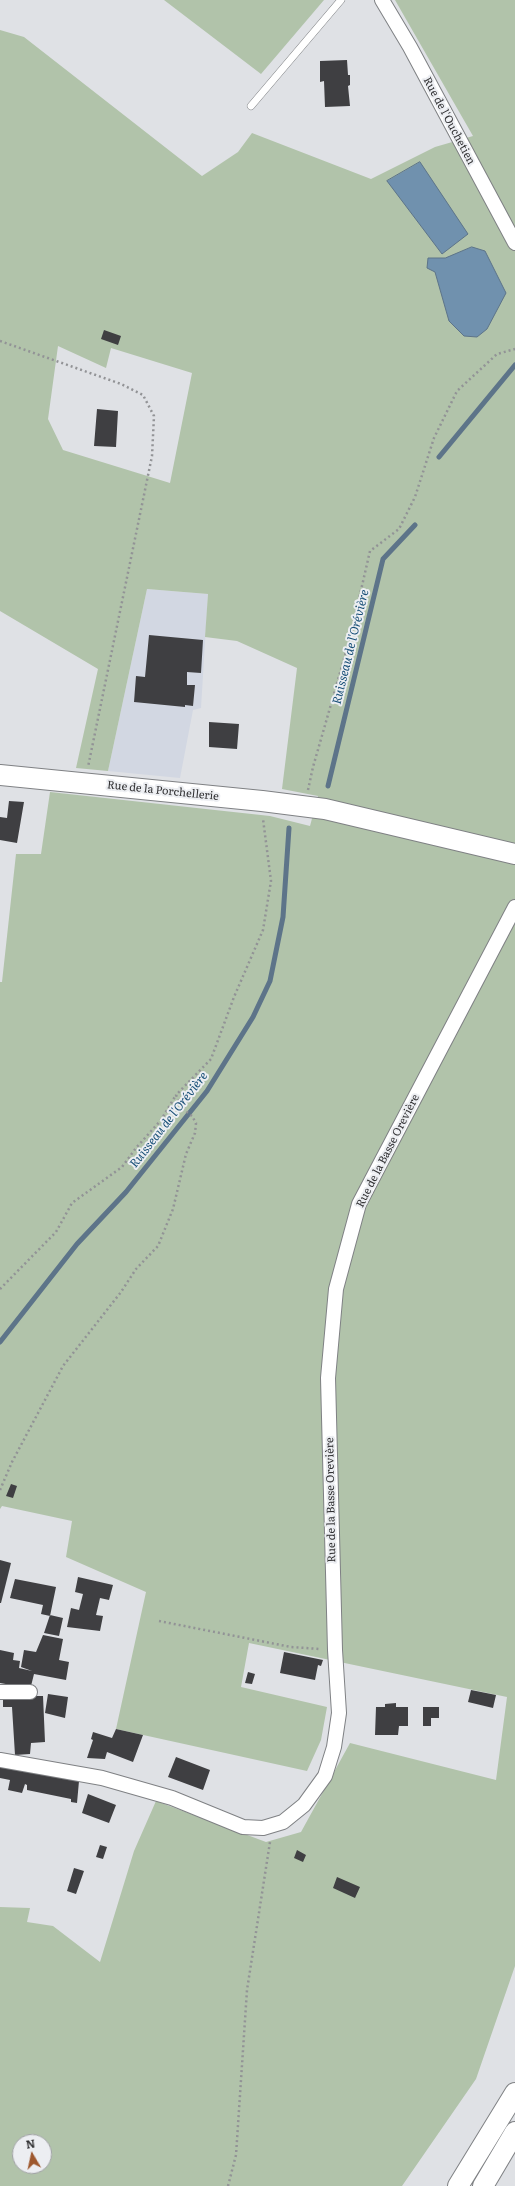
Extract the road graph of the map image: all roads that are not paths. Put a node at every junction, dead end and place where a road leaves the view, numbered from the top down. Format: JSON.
{"nodes":[{"id":1,"x":341,"y":0,"type":"edge"},
{"id":2,"x":382,"y":0,"type":"edge"},
{"id":3,"x":251,"y":106,"type":"dead end"},
{"id":4,"x":515,"y":243,"type":"edge"},
{"id":5,"x":0,"y":775,"type":"edge"},
{"id":6,"x":515,"y":854,"type":"edge"},
{"id":7,"x":515,"y":907,"type":"edge"},
{"id":8,"x":0,"y":1692,"type":"edge"},
{"id":9,"x":30,"y":1692,"type":"dead end"},
{"id":10,"x":0,"y":1760,"type":"edge"},
{"id":11,"x":515,"y":2093,"type":"edge"},
{"id":12,"x":515,"y":2132,"type":"edge"},
{"id":13,"x":458,"y":2186,"type":"edge"},
{"id":14,"x":483,"y":2186,"type":"edge"}],
"edges":[{"from":1,"to":3,"type":"lane"},
{"from":2,"to":4,"type":"street","name":"Rue de l'Ouchetien"},
{"from":5,"to":6,"type":"street","name":"Rue de la Porchellerie"},
{"from":7,"to":10,"type":"street","name":"Rue de la Basse Orevière"},
{"from":8,"to":9,"type":"street"},
{"from":11,"to":13,"type":"street"},
{"from":12,"to":14,"type":"street"}]}
